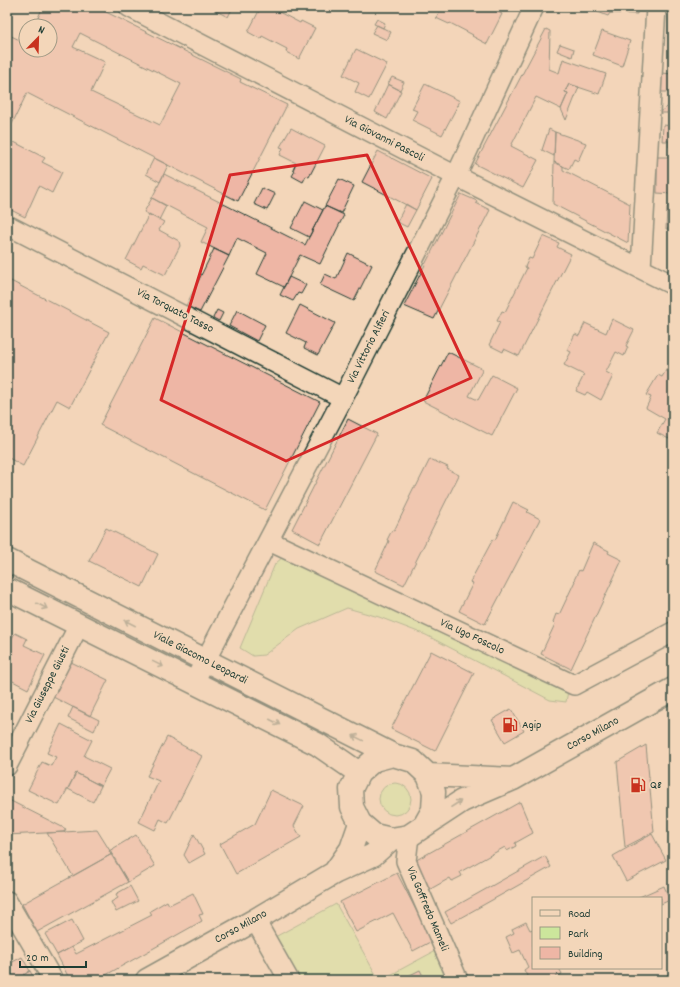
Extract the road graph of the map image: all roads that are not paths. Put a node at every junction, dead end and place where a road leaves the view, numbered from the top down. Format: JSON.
{"nodes":[{"id":1,"x":129,"y":7,"type":"edge"},
{"id":2,"x":534,"y":7,"type":"edge"},
{"id":3,"x":656,"y":7,"type":"edge"},
{"id":4,"x":456,"y":176,"type":"junction"},
{"id":5,"x":7,"y":225,"type":"edge"},
{"id":6,"x":641,"y":268,"type":"junction"},
{"id":7,"x":673,"y":285,"type":"edge"},
{"id":8,"x":344,"y":398,"type":"junction"},
{"id":9,"x":269,"y":541,"type":"junction"},
{"id":10,"x":7,"y":560,"type":"edge"},
{"id":11,"x":7,"y":589,"type":"edge"},
{"id":12,"x":79,"y":625,"type":"junction"},
{"id":13,"x":673,"y":632,"type":"edge"},
{"id":14,"x":205,"y":661,"type":"junction"},
{"id":15,"x":194,"y":682,"type":"junction"},
{"id":16,"x":673,"y":689,"type":"edge"},
{"id":17,"x":393,"y":755,"type":"junction"},
{"id":18,"x":7,"y":766,"type":"edge"},
{"id":19,"x":359,"y":773,"type":"junction"},
{"id":20,"x":428,"y":775,"type":"junction"},
{"id":21,"x":513,"y":779,"type":"junction"},
{"id":22,"x":360,"y":823,"type":"junction"},
{"id":23,"x":408,"y":834,"type":"junction"},
{"id":24,"x":334,"y":873,"type":"junction"},
{"id":25,"x":7,"y":901,"type":"edge"},
{"id":26,"x":255,"y":920,"type":"junction"},
{"id":27,"x":53,"y":980,"type":"edge"},
{"id":28,"x":147,"y":980,"type":"edge"},
{"id":29,"x":289,"y":980,"type":"edge"},
{"id":30,"x":458,"y":980,"type":"edge"}],
"edges":[{"from":1,"to":4,"type":"street","name":"Via Giovanni Pascoli"},
{"from":2,"to":4,"type":"street","name":"Via Vittorio Alfieri"},
{"from":3,"to":6,"type":"street"},
{"from":4,"to":6,"type":"street","name":"Via Giovanni Pascoli"},
{"from":4,"to":8,"type":"street","name":"Via Vittorio Alfieri"},
{"from":5,"to":8,"type":"street","name":"Via Torquato Tasso"},
{"from":6,"to":7,"type":"street","name":"Via Giovanni Pascoli"},
{"from":8,"to":9,"type":"street","name":"Via Vittorio Alfieri"},
{"from":9,"to":13,"type":"street","name":"Via Ugo Foscolo"},
{"from":9,"to":14,"type":"street","name":"Via Vittorio Alfieri"},
{"from":14,"to":10,"type":"main road","name":"Viale Giacomo Leopardi","one_way":true},
{"from":11,"to":12,"type":"main road","name":"Viale Giacomo Leopardi","one_way":true},
{"from":12,"to":15,"type":"main road","name":"Viale Giacomo Leopardi","one_way":true},
{"from":12,"to":18,"type":"street","name":"Via Giuseppe Giusti"},
{"from":14,"to":15,"type":"street","name":"Via Vittorio Alfieri"},
{"from":17,"to":14,"type":"main road","name":"Viale Giacomo Leopardi","one_way":true},
{"from":15,"to":19,"type":"main road","name":"Viale Giacomo Leopardi","one_way":true},
{"from":16,"to":21,"type":"main road","name":"Corso Milano"},
{"from":17,"to":19,"type":"main road"},
{"from":17,"to":20,"type":"main road","name":"Corso Milano"},
{"from":19,"to":22,"type":"main road"},
{"from":20,"to":21,"type":"main road"},
{"from":20,"to":23,"type":"main road","name":"Corso Milano"},
{"from":23,"to":21,"type":"main road","name":"Corso Milano","one_way":true},
{"from":22,"to":23,"type":"main road"},
{"from":22,"to":24,"type":"main road","name":"Corso Milano"},
{"from":23,"to":24,"type":"main road","name":"Corso Milano"},
{"from":23,"to":30,"type":"street","name":"Via Goffredo Mameli"},
{"from":24,"to":26,"type":"main road","name":"Corso Milano"},
{"from":25,"to":27,"type":"street"},
{"from":26,"to":28,"type":"main road","name":"Corso Milano"},
{"from":26,"to":29,"type":"street"}]}
